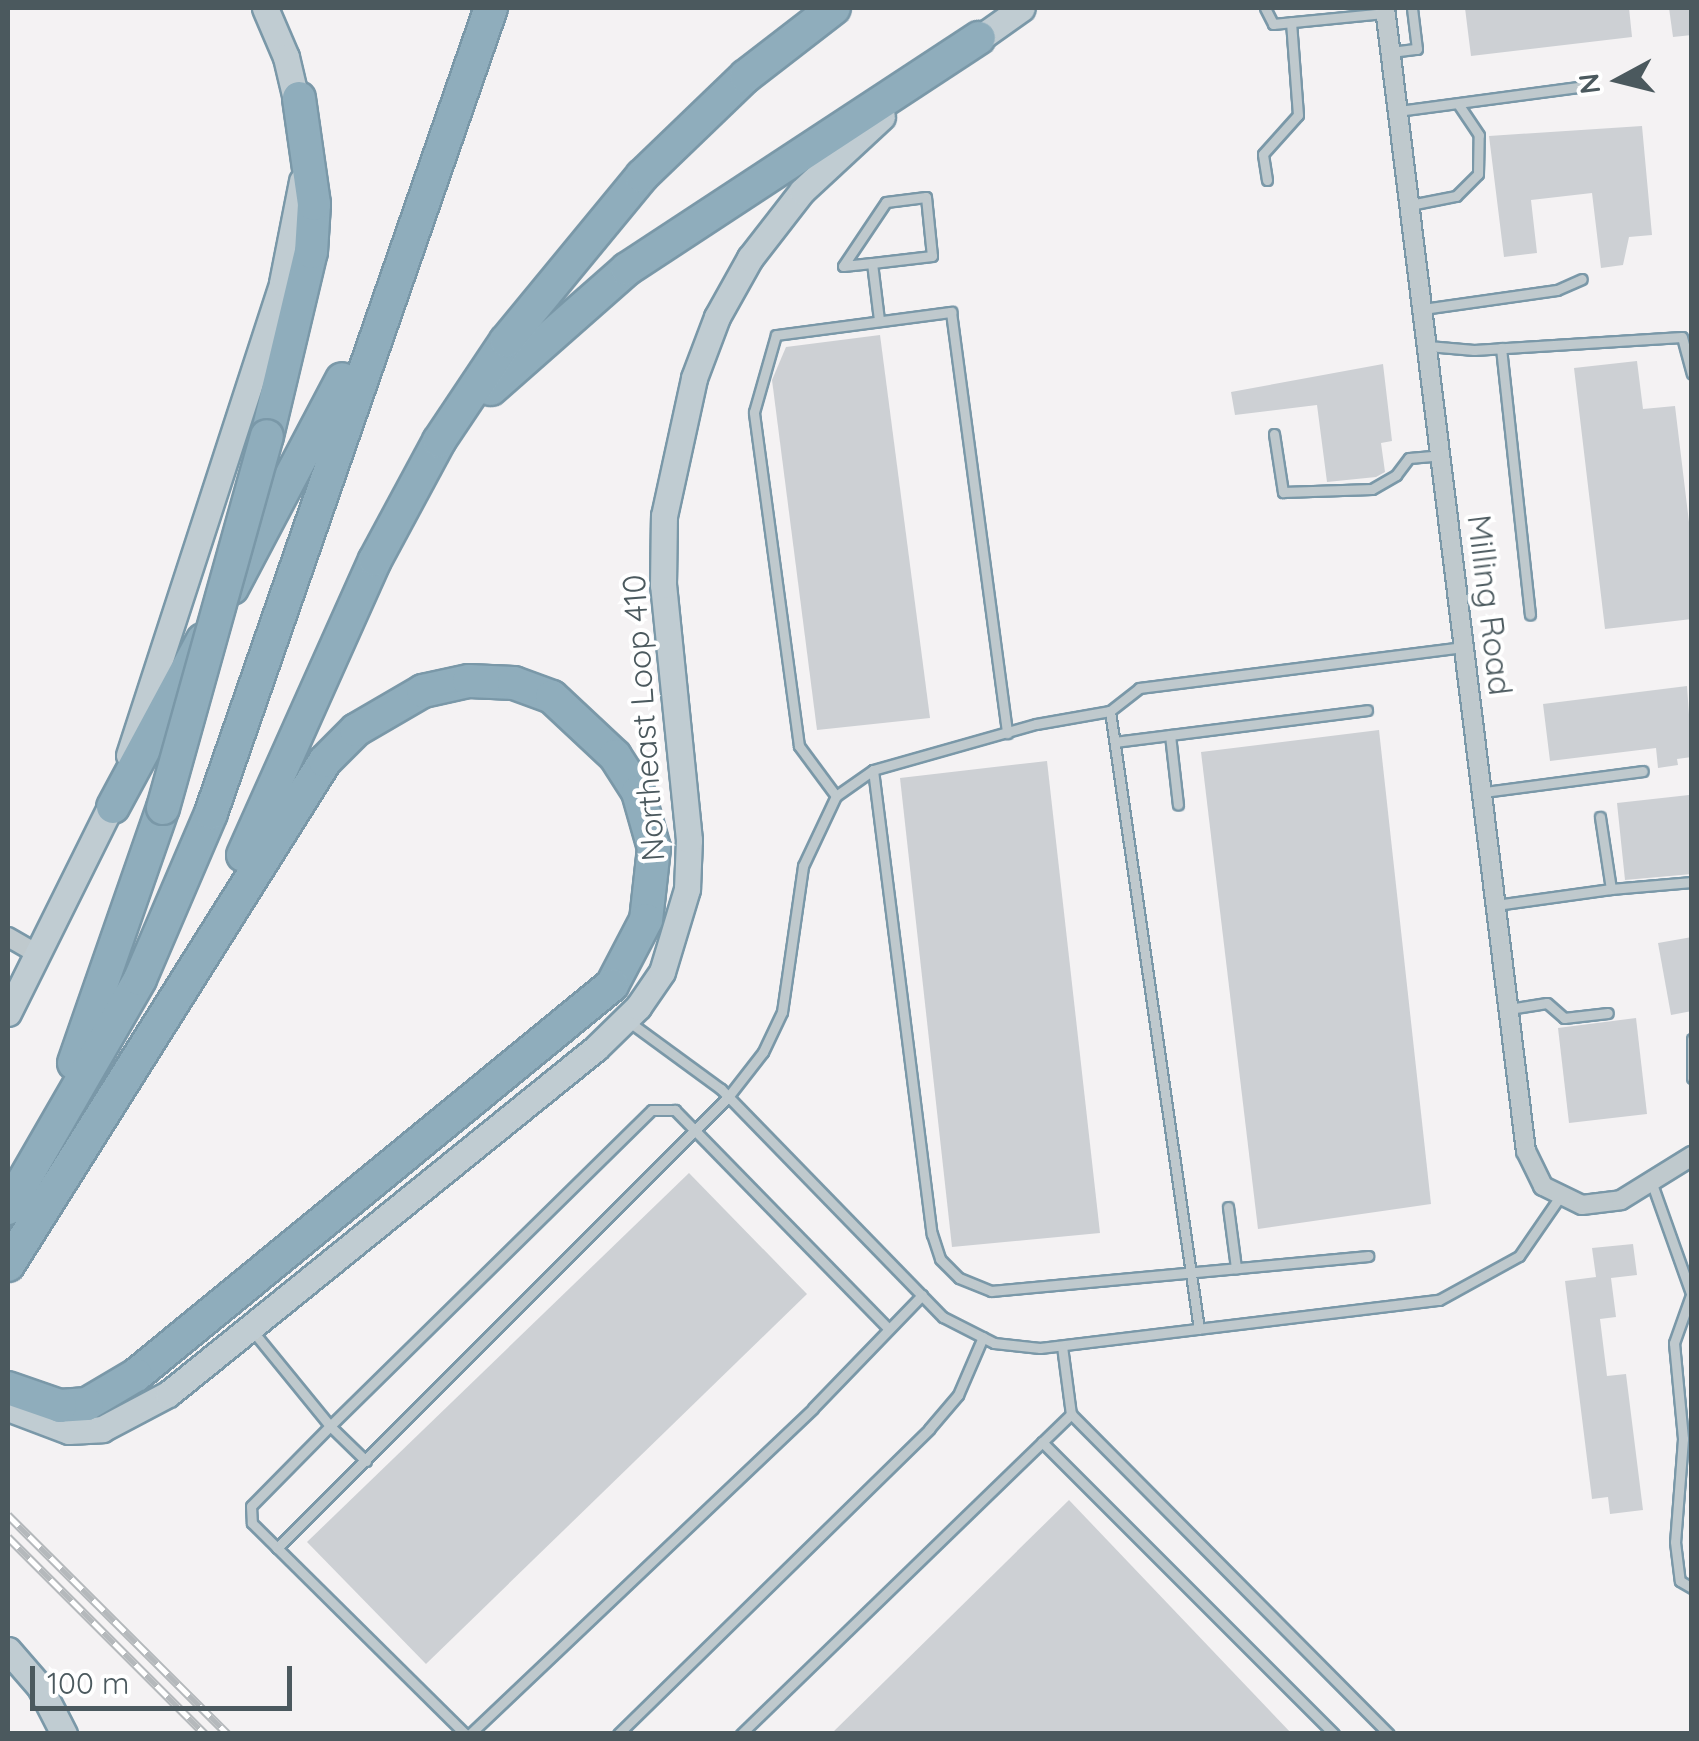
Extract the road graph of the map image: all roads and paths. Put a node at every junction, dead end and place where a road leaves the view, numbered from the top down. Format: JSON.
{"nodes":[{"id":1,"x":265,"y":8,"type":"edge"},
{"id":2,"x":490,"y":8,"type":"edge"},
{"id":3,"x":834,"y":8,"type":"edge"},
{"id":4,"x":1022,"y":8,"type":"edge"},
{"id":5,"x":1265,"y":8,"type":"edge"},
{"id":6,"x":1412,"y":8,"type":"edge"},
{"id":7,"x":1386,"y":10,"type":"edge"},
{"id":8,"x":1292,"y":22,"type":"junction"},
{"id":9,"x":979,"y":38,"type":"junction"},
{"id":10,"x":1391,"y":52,"type":"junction"},
{"id":11,"x":1578,"y":87,"type":"dead end"},
{"id":12,"x":299,"y":98,"type":"junction"},
{"id":13,"x":1458,"y":104,"type":"junction"},
{"id":14,"x":1398,"y":111,"type":"junction"},
{"id":15,"x":1267,"y":180,"type":"dead end"},
{"id":16,"x":1410,"y":205,"type":"junction"},
{"id":17,"x":872,"y":263,"type":"junction"},
{"id":18,"x":397,"y":273,"type":"junction"},
{"id":19,"x":1582,"y":279,"type":"dead end"},
{"id":20,"x":1423,"y":309,"type":"junction"},
{"id":21,"x":879,"y":320,"type":"junction"},
{"id":22,"x":1427,"y":346,"type":"junction"},
{"id":23,"x":1500,"y":348,"type":"junction"},
{"id":24,"x":1692,"y":374,"type":"edge"},
{"id":25,"x":1274,"y":434,"type":"dead end"},
{"id":26,"x":438,"y":441,"type":"junction"},
{"id":27,"x":1441,"y":455,"type":"junction"},
{"id":28,"x":1530,"y":614,"type":"dead end"},
{"id":29,"x":1466,"y":647,"type":"junction"},
{"id":30,"x":1367,"y":710,"type":"dead end"},
{"id":31,"x":1110,"y":711,"type":"junction"},
{"id":32,"x":1008,"y":733,"type":"junction"},
{"id":33,"x":1170,"y":735,"type":"junction"},
{"id":34,"x":1114,"y":742,"type":"junction"},
{"id":35,"x":873,"y":770,"type":"junction"},
{"id":36,"x":1643,"y":771,"type":"dead end"},
{"id":37,"x":1484,"y":792,"type":"junction"},
{"id":38,"x":836,"y":796,"type":"junction"},
{"id":39,"x":1178,"y":804,"type":"dead end"},
{"id":40,"x":112,"y":806,"type":"junction"},
{"id":41,"x":1600,"y":817,"type":"dead end"},
{"id":42,"x":1692,"y":882,"type":"edge"},
{"id":43,"x":1611,"y":890,"type":"junction"},
{"id":44,"x":1496,"y":905,"type":"junction"},
{"id":45,"x":8,"y":937,"type":"edge"},
{"id":46,"x":40,"y":955,"type":"junction"},
{"id":47,"x":189,"y":973,"type":"junction"},
{"id":48,"x":1509,"y":1009,"type":"junction"},
{"id":49,"x":8,"y":1013,"type":"edge"},
{"id":50,"x":1608,"y":1013,"type":"dead end"},
{"id":51,"x":626,"y":1019,"type":"junction"},
{"id":52,"x":1692,"y":1039,"type":"edge"},
{"id":53,"x":1692,"y":1078,"type":"edge"},
{"id":54,"x":728,"y":1097,"type":"junction"},
{"id":55,"x":696,"y":1131,"type":"junction"},
{"id":56,"x":1692,"y":1156,"type":"edge"},
{"id":57,"x":38,"y":1162,"type":"junction"},
{"id":58,"x":1652,"y":1181,"type":"junction"},
{"id":59,"x":1559,"y":1198,"type":"junction"},
{"id":60,"x":1228,"y":1207,"type":"dead end"},
{"id":61,"x":8,"y":1208,"type":"edge"},
{"id":62,"x":1368,"y":1256,"type":"dead end"},
{"id":63,"x":8,"y":1265,"type":"edge"},
{"id":64,"x":1236,"y":1268,"type":"junction"},
{"id":65,"x":1191,"y":1272,"type":"junction"},
{"id":66,"x":922,"y":1295,"type":"junction"},
{"id":67,"x":1691,"y":1296,"type":"edge"},
{"id":68,"x":249,"y":1327,"type":"junction"},
{"id":69,"x":889,"y":1328,"type":"junction"},
{"id":70,"x":1199,"y":1329,"type":"junction"},
{"id":71,"x":983,"y":1337,"type":"junction"},
{"id":72,"x":1062,"y":1346,"type":"junction"},
{"id":73,"x":8,"y":1388,"type":"edge"},
{"id":74,"x":8,"y":1408,"type":"edge"},
{"id":75,"x":1071,"y":1414,"type":"junction"},
{"id":76,"x":330,"y":1426,"type":"junction"},
{"id":77,"x":1042,"y":1442,"type":"junction"},
{"id":78,"x":366,"y":1461,"type":"junction"},
{"id":79,"x":278,"y":1548,"type":"junction"},
{"id":80,"x":1692,"y":1588,"type":"edge"},
{"id":81,"x":8,"y":1650,"type":"edge"},
{"id":82,"x":64,"y":1734,"type":"edge"},
{"id":83,"x":468,"y":1734,"type":"edge"},
{"id":84,"x":618,"y":1734,"type":"edge"},
{"id":85,"x":741,"y":1734,"type":"edge"},
{"id":86,"x":1334,"y":1734,"type":"edge"},
{"id":87,"x":1389,"y":1734,"type":"edge"}],
"edges":[{"from":1,"to":12,"type":"main road"},
{"from":2,"to":18,"type":"highway"},
{"from":3,"to":26,"type":"highway"},
{"from":4,"to":9,"type":"main road","name":"Northeast Loop 410"},
{"from":5,"to":8,"type":"lane"},
{"from":6,"to":10,"type":"lane"},
{"from":7,"to":8,"type":"lane"},
{"from":7,"to":10,"type":"street","name":"Milling Road"},
{"from":8,"to":15,"type":"lane"},
{"from":9,"to":26,"type":"highway"},
{"from":9,"to":51,"type":"main road","name":"Northeast Loop 410"},
{"from":10,"to":14,"type":"street","name":"Milling Road"},
{"from":11,"to":13,"type":"lane"},
{"from":12,"to":40,"type":"main road"},
{"from":12,"to":57,"type":"highway","bridge":true},
{"from":13,"to":14,"type":"lane"},
{"from":13,"to":16,"type":"lane"},
{"from":14,"to":16,"type":"street","name":"Milling Road"},
{"from":16,"to":20,"type":"street","name":"Milling Road"},
{"from":17,"to":17,"type":"lane"},
{"from":17,"to":21,"type":"lane"},
{"from":18,"to":40,"type":"highway"},
{"from":18,"to":57,"type":"highway"},
{"from":19,"to":20,"type":"lane"},
{"from":20,"to":22,"type":"street","name":"Milling Road"},
{"from":21,"to":32,"type":"lane"},
{"from":21,"to":38,"type":"lane"},
{"from":22,"to":23,"type":"lane"},
{"from":22,"to":27,"type":"street","name":"Milling Road"},
{"from":23,"to":24,"type":"lane"},
{"from":23,"to":28,"type":"lane"},
{"from":25,"to":27,"type":"lane"},
{"from":26,"to":47,"type":"highway"},
{"from":27,"to":29,"type":"street","name":"Milling Road"},
{"from":29,"to":31,"type":"lane"},
{"from":29,"to":37,"type":"street","name":"Milling Road"},
{"from":30,"to":33,"type":"lane"},
{"from":31,"to":32,"type":"lane"},
{"from":31,"to":34,"type":"lane"},
{"from":32,"to":35,"type":"lane"},
{"from":33,"to":34,"type":"lane"},
{"from":33,"to":39,"type":"lane"},
{"from":34,"to":65,"type":"lane"},
{"from":35,"to":38,"type":"lane"},
{"from":35,"to":65,"type":"lane"},
{"from":36,"to":37,"type":"lane"},
{"from":37,"to":44,"type":"street","name":"Milling Road"},
{"from":38,"to":54,"type":"lane"},
{"from":40,"to":46,"type":"main road"},
{"from":41,"to":43,"type":"lane"},
{"from":42,"to":43,"type":"lane"},
{"from":43,"to":44,"type":"lane"},
{"from":44,"to":48,"type":"street","name":"Milling Road"},
{"from":45,"to":46,"type":"street"},
{"from":46,"to":49,"type":"main road"},
{"from":47,"to":63,"type":"highway"},
{"from":47,"to":73,"type":"highway"},
{"from":48,"to":50,"type":"lane"},
{"from":48,"to":59,"type":"street","name":"Milling Road"},
{"from":51,"to":54,"type":"lane"},
{"from":51,"to":68,"type":"main road","name":"Northeast Loop 410"},
{"from":52,"to":53,"type":"lane"},
{"from":54,"to":55,"type":"lane"},
{"from":54,"to":66,"type":"lane"},
{"from":55,"to":69,"type":"lane"},
{"from":55,"to":76,"type":"lane"},
{"from":55,"to":78,"type":"lane"},
{"from":56,"to":58,"type":"street"},
{"from":57,"to":61,"type":"highway"},
{"from":58,"to":59,"type":"street"},
{"from":58,"to":67,"type":"lane"},
{"from":59,"to":70,"type":"lane"},
{"from":60,"to":64,"type":"lane"},
{"from":62,"to":64,"type":"lane"},
{"from":64,"to":65,"type":"lane"},
{"from":65,"to":70,"type":"lane"},
{"from":66,"to":69,"type":"lane"},
{"from":66,"to":71,"type":"lane"},
{"from":67,"to":80,"type":"lane"},
{"from":68,"to":74,"type":"main road","name":"Northeast Loop 410"},
{"from":68,"to":76,"type":"lane"},
{"from":69,"to":83,"type":"lane"},
{"from":70,"to":72,"type":"lane"},
{"from":71,"to":72,"type":"lane"},
{"from":71,"to":84,"type":"lane"},
{"from":72,"to":75,"type":"lane"},
{"from":75,"to":77,"type":"lane"},
{"from":75,"to":87,"type":"lane"},
{"from":76,"to":78,"type":"lane"},
{"from":76,"to":79,"type":"lane"},
{"from":77,"to":85,"type":"lane"},
{"from":77,"to":86,"type":"lane"},
{"from":78,"to":79,"type":"lane"},
{"from":79,"to":83,"type":"lane"},
{"from":81,"to":82,"type":"main road"}]}
